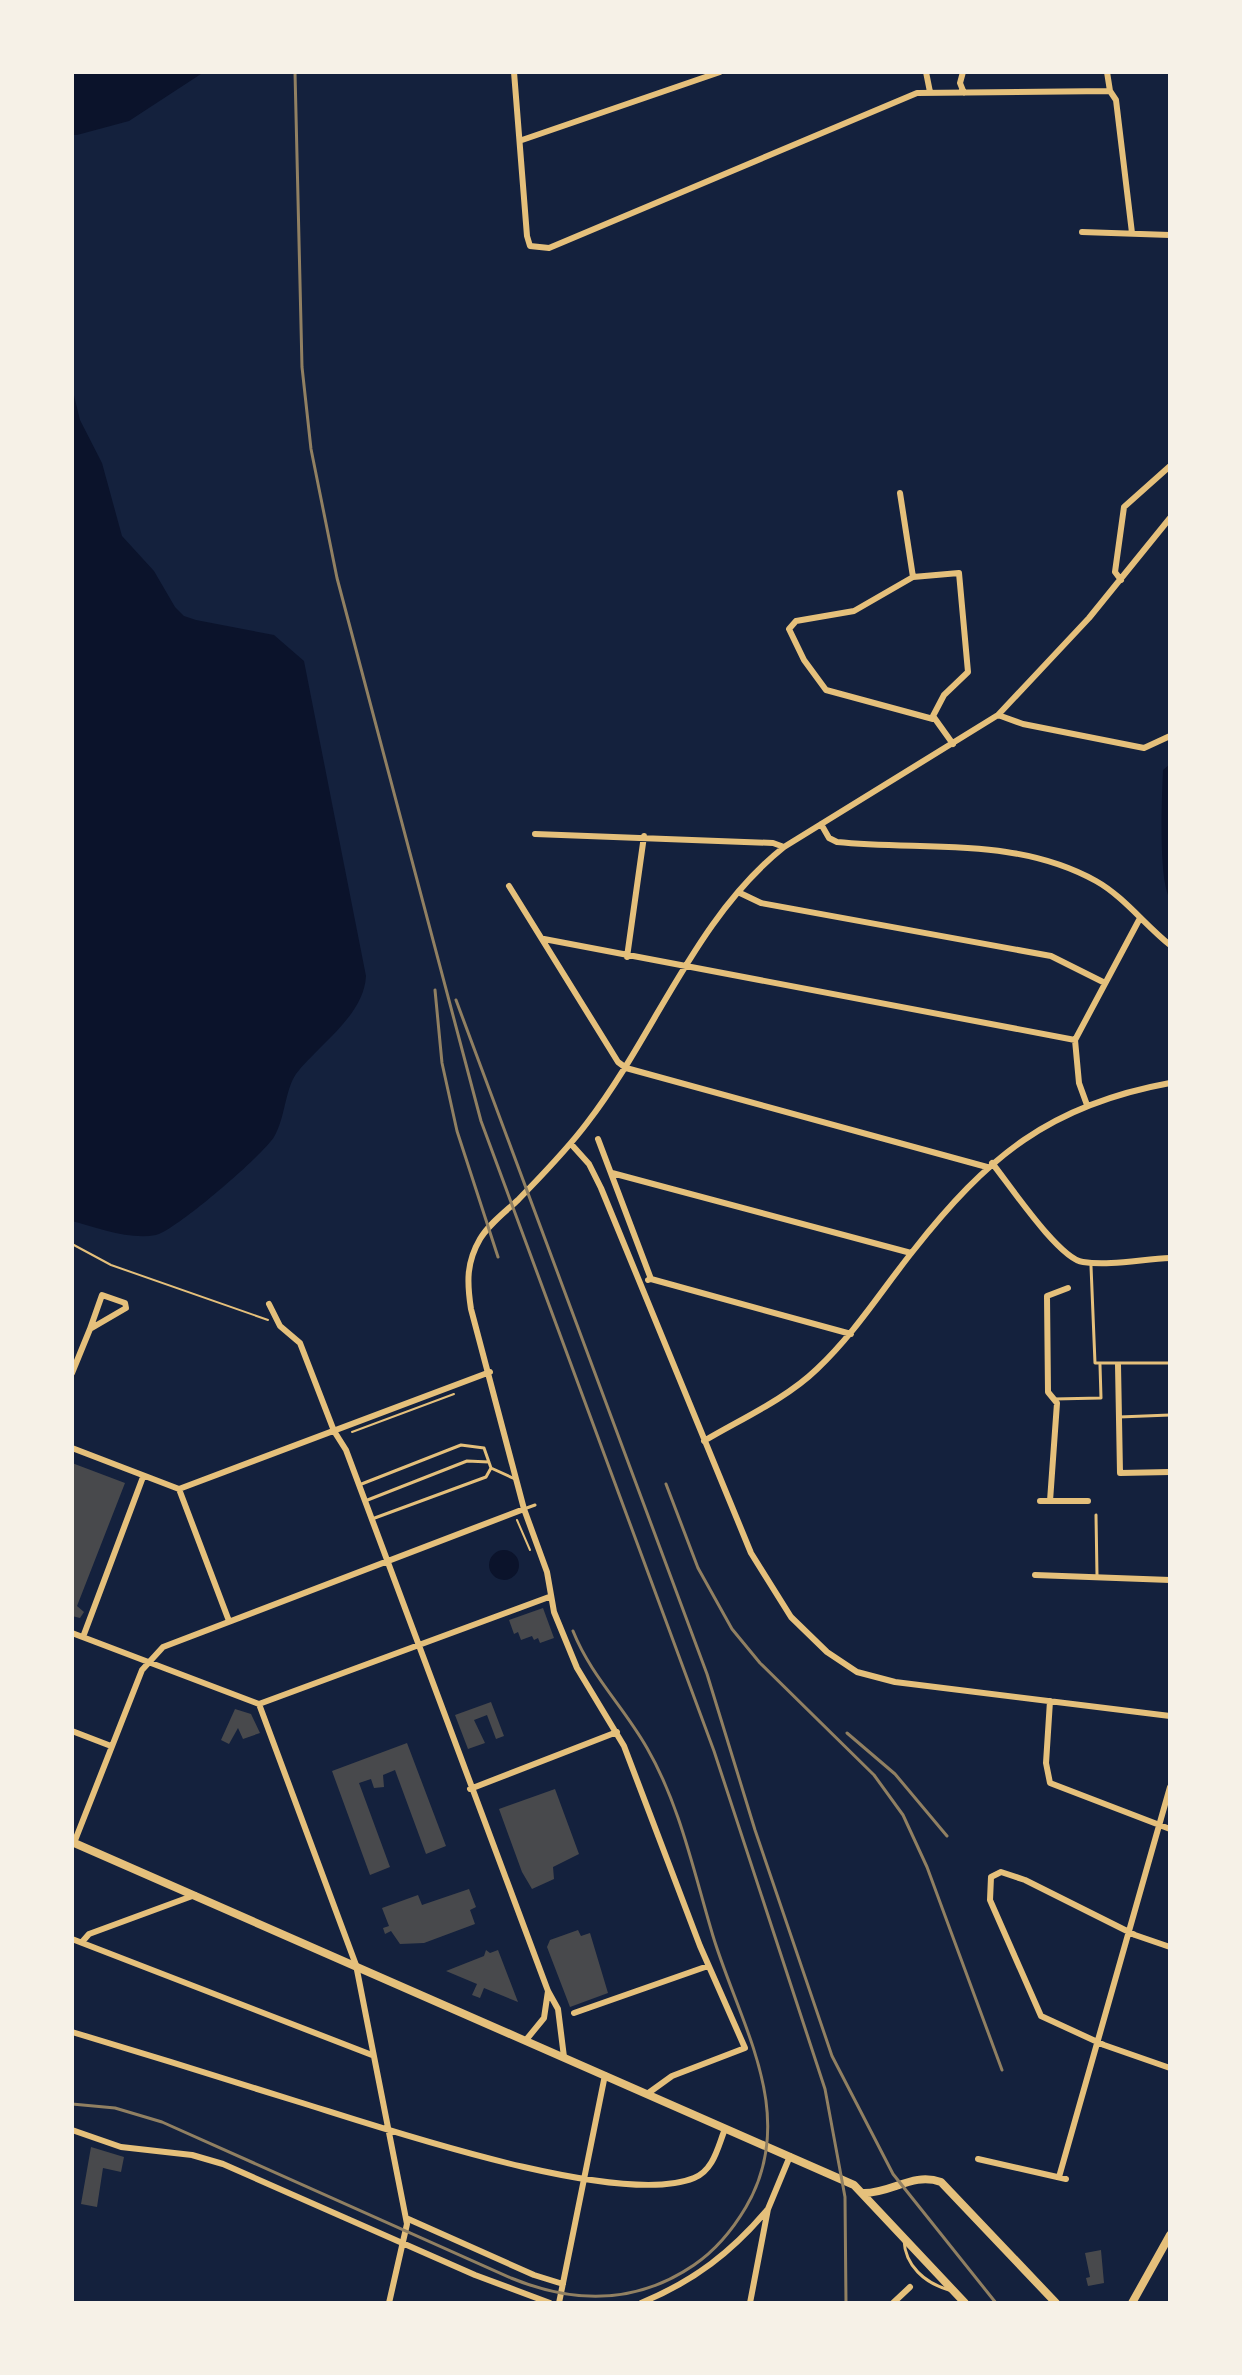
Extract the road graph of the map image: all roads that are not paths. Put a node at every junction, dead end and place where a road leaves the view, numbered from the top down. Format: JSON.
{"nodes":[{"id":1,"x":514,"y":72,"type":"edge"},
{"id":2,"x":720,"y":72,"type":"edge"},
{"id":3,"x":926,"y":72,"type":"edge"},
{"id":4,"x":963,"y":72,"type":"edge"},
{"id":5,"x":1107,"y":72,"type":"edge"},
{"id":6,"x":1110,"y":91,"type":"junction"},
{"id":7,"x":930,"y":92,"type":"junction"},
{"id":8,"x":964,"y":93,"type":"junction"},
{"id":9,"x":522,"y":140,"type":"junction"},
{"id":10,"x":1082,"y":232,"type":"dead end"},
{"id":11,"x":1132,"y":233,"type":"junction"},
{"id":12,"x":1170,"y":235,"type":"edge"},
{"id":13,"x":1170,"y":466,"type":"edge"},
{"id":14,"x":900,"y":493,"type":"dead end"},
{"id":15,"x":1170,"y":518,"type":"edge"},
{"id":16,"x":913,"y":577,"type":"junction"},
{"id":17,"x":1121,"y":580,"type":"junction"},
{"id":18,"x":998,"y":715,"type":"junction"},
{"id":19,"x":933,"y":719,"type":"junction"},
{"id":20,"x":1170,"y":736,"type":"edge"},
{"id":21,"x":953,"y":744,"type":"junction"},
{"id":22,"x":821,"y":824,"type":"junction"},
{"id":23,"x":535,"y":834,"type":"dead end"},
{"id":24,"x":644,"y":836,"type":"junction"},
{"id":25,"x":784,"y":847,"type":"junction"},
{"id":26,"x":509,"y":886,"type":"dead end"},
{"id":27,"x":740,"y":893,"type":"junction"},
{"id":28,"x":1139,"y":920,"type":"junction"},
{"id":29,"x":543,"y":939,"type":"junction"},
{"id":30,"x":1170,"y":945,"type":"edge"},
{"id":31,"x":627,"y":957,"type":"junction"},
{"id":32,"x":685,"y":968,"type":"junction"},
{"id":33,"x":1105,"y":983,"type":"junction"},
{"id":34,"x":1075,"y":1040,"type":"junction"},
{"id":35,"x":626,"y":1068,"type":"junction"},
{"id":36,"x":1170,"y":1083,"type":"edge"},
{"id":37,"x":1087,"y":1105,"type":"junction"},
{"id":38,"x":598,"y":1139,"type":"dead end"},
{"id":39,"x":571,"y":1144,"type":"junction"},
{"id":40,"x":990,"y":1165,"type":"junction"},
{"id":41,"x":612,"y":1173,"type":"junction"},
{"id":42,"x":911,"y":1253,"type":"junction"},
{"id":43,"x":1170,"y":1258,"type":"edge"},
{"id":44,"x":1091,"y":1262,"type":"junction"},
{"id":45,"x":651,"y":1279,"type":"junction"},
{"id":46,"x":641,"y":1282,"type":"junction"},
{"id":47,"x":1068,"y":1288,"type":"dead end"},
{"id":48,"x":269,"y":1304,"type":"dead end"},
{"id":49,"x":90,"y":1329,"type":"junction"},
{"id":50,"x":851,"y":1334,"type":"junction"},
{"id":51,"x":1170,"y":1363,"type":"edge"},
{"id":52,"x":1100,"y":1365,"type":"junction"},
{"id":53,"x":1118,"y":1365,"type":"junction"},
{"id":54,"x":490,"y":1372,"type":"junction"},
{"id":55,"x":72,"y":1373,"type":"edge"},
{"id":56,"x":1054,"y":1399,"type":"junction"},
{"id":57,"x":1170,"y":1415,"type":"edge"},
{"id":58,"x":1119,"y":1417,"type":"junction"},
{"id":59,"x":334,"y":1431,"type":"junction"},
{"id":60,"x":704,"y":1441,"type":"junction"},
{"id":61,"x":72,"y":1448,"type":"edge"},
{"id":62,"x":489,"y":1462,"type":"junction"},
{"id":63,"x":491,"y":1468,"type":"junction"},
{"id":64,"x":1170,"y":1472,"type":"edge"},
{"id":65,"x":143,"y":1477,"type":"junction"},
{"id":66,"x":517,"y":1479,"type":"junction"},
{"id":67,"x":359,"y":1485,"type":"junction"},
{"id":68,"x":179,"y":1489,"type":"junction"},
{"id":69,"x":365,"y":1501,"type":"junction"},
{"id":70,"x":1040,"y":1501,"type":"dead end"},
{"id":71,"x":1050,"y":1501,"type":"junction"},
{"id":72,"x":1088,"y":1501,"type":"dead end"},
{"id":73,"x":535,"y":1505,"type":"dead end"},
{"id":74,"x":524,"y":1509,"type":"junction"},
{"id":75,"x":1096,"y":1515,"type":"dead end"},
{"id":76,"x":372,"y":1519,"type":"junction"},
{"id":77,"x":387,"y":1560,"type":"junction"},
{"id":78,"x":1035,"y":1575,"type":"dead end"},
{"id":79,"x":1097,"y":1578,"type":"junction"},
{"id":80,"x":1170,"y":1580,"type":"edge"},
{"id":81,"x":549,"y":1597,"type":"junction"},
{"id":82,"x":229,"y":1621,"type":"junction"},
{"id":83,"x":72,"y":1633,"type":"edge"},
{"id":84,"x":83,"y":1637,"type":"junction"},
{"id":85,"x":416,"y":1643,"type":"junction"},
{"id":86,"x":146,"y":1661,"type":"junction"},
{"id":87,"x":1050,"y":1701,"type":"junction"},
{"id":88,"x":259,"y":1704,"type":"junction"},
{"id":89,"x":1170,"y":1716,"type":"edge"},
{"id":90,"x":72,"y":1731,"type":"edge"},
{"id":91,"x":617,"y":1732,"type":"junction"},
{"id":92,"x":111,"y":1746,"type":"junction"},
{"id":93,"x":1170,"y":1787,"type":"edge"},
{"id":94,"x":470,"y":1789,"type":"junction"},
{"id":95,"x":1159,"y":1827,"type":"junction"},
{"id":96,"x":1170,"y":1829,"type":"edge"},
{"id":97,"x":73,"y":1842,"type":"edge"},
{"id":98,"x":195,"y":1895,"type":"junction"},
{"id":99,"x":1129,"y":1931,"type":"junction"},
{"id":100,"x":72,"y":1939,"type":"edge"},
{"id":101,"x":82,"y":1942,"type":"junction"},
{"id":102,"x":1170,"y":1947,"type":"edge"},
{"id":103,"x":356,"y":1965,"type":"junction"},
{"id":104,"x":708,"y":1966,"type":"junction"},
{"id":105,"x":548,"y":1991,"type":"junction"},
{"id":106,"x":574,"y":2013,"type":"dead end"},
{"id":107,"x":72,"y":2032,"type":"edge"},
{"id":108,"x":526,"y":2040,"type":"junction"},
{"id":109,"x":1099,"y":2042,"type":"junction"},
{"id":110,"x":372,"y":2055,"type":"junction"},
{"id":111,"x":564,"y":2057,"type":"junction"},
{"id":112,"x":1170,"y":2068,"type":"edge"},
{"id":113,"x":605,"y":2075,"type":"junction"},
{"id":114,"x":647,"y":2094,"type":"junction"},
{"id":115,"x":725,"y":2129,"type":"junction"},
{"id":116,"x":72,"y":2130,"type":"edge"},
{"id":117,"x":387,"y":2131,"type":"junction"},
{"id":118,"x":790,"y":2156,"type":"junction"},
{"id":119,"x":978,"y":2159,"type":"dead end"},
{"id":120,"x":583,"y":2180,"type":"junction"},
{"id":121,"x":864,"y":2193,"type":"junction"},
{"id":122,"x":768,"y":2209,"type":"junction"},
{"id":123,"x":406,"y":2218,"type":"junction"},
{"id":124,"x":1170,"y":2235,"type":"edge"},
{"id":125,"x":403,"y":2242,"type":"junction"},
{"id":126,"x":563,"y":2284,"type":"junction"},
{"id":127,"x":910,"y":2287,"type":"dead end"},
{"id":128,"x":389,"y":2303,"type":"edge"},
{"id":129,"x":550,"y":2303,"type":"edge"},
{"id":130,"x":559,"y":2303,"type":"edge"},
{"id":131,"x":641,"y":2303,"type":"edge"},
{"id":132,"x":750,"y":2303,"type":"edge"},
{"id":133,"x":893,"y":2303,"type":"edge"},
{"id":134,"x":965,"y":2303,"type":"edge"},
{"id":135,"x":1056,"y":2303,"type":"edge"},
{"id":136,"x":1132,"y":2303,"type":"edge"}],
"edges":[{"from":1,"to":9,"type":"street"},
{"from":2,"to":9,"type":"street"},
{"from":3,"to":7,"type":"street"},
{"from":4,"to":8,"type":"street"},
{"from":5,"to":6,"type":"street"},
{"from":6,"to":8,"type":"street"},
{"from":6,"to":11,"type":"street"},
{"from":7,"to":8,"type":"street"},
{"from":7,"to":9,"type":"street"},
{"from":10,"to":11,"type":"street"},
{"from":11,"to":12,"type":"street"},
{"from":13,"to":17,"type":"street"},
{"from":14,"to":16,"type":"street"},
{"from":15,"to":17,"type":"street"},
{"from":16,"to":19,"type":"street"},
{"from":16,"to":19,"type":"street"},
{"from":17,"to":18,"type":"street"},
{"from":18,"to":20,"type":"street"},
{"from":18,"to":21,"type":"street"},
{"from":19,"to":21,"type":"street"},
{"from":21,"to":22,"type":"street"},
{"from":22,"to":25,"type":"street"},
{"from":22,"to":28,"type":"street"},
{"from":23,"to":24,"type":"street"},
{"from":24,"to":25,"type":"street"},
{"from":24,"to":31,"type":"street"},
{"from":25,"to":27,"type":"street"},
{"from":26,"to":29,"type":"street"},
{"from":27,"to":32,"type":"street"},
{"from":27,"to":33,"type":"street"},
{"from":28,"to":30,"type":"street"},
{"from":28,"to":33,"type":"street"},
{"from":29,"to":31,"type":"street"},
{"from":29,"to":35,"type":"street"},
{"from":31,"to":32,"type":"street"},
{"from":32,"to":34,"type":"street"},
{"from":32,"to":35,"type":"street"},
{"from":33,"to":34,"type":"street"},
{"from":34,"to":37,"type":"street"},
{"from":35,"to":39,"type":"street"},
{"from":35,"to":40,"type":"street"},
{"from":36,"to":37,"type":"street"},
{"from":37,"to":40,"type":"street"},
{"from":38,"to":41,"type":"street"},
{"from":39,"to":46,"type":"street"},
{"from":39,"to":54,"type":"street"},
{"from":40,"to":42,"type":"street"},
{"from":40,"to":44,"type":"street"},
{"from":41,"to":42,"type":"street"},
{"from":41,"to":45,"type":"street"},
{"from":42,"to":50,"type":"street"},
{"from":43,"to":44,"type":"street"},
{"from":44,"to":52,"type":"lane"},
{"from":45,"to":46,"type":"street"},
{"from":45,"to":50,"type":"street"},
{"from":46,"to":60,"type":"street"},
{"from":47,"to":56,"type":"street"},
{"from":48,"to":59,"type":"street"},
{"from":49,"to":49,"type":"street"},
{"from":49,"to":55,"type":"street"},
{"from":50,"to":60,"type":"street"},
{"from":51,"to":53,"type":"lane"},
{"from":52,"to":53,"type":"lane"},
{"from":52,"to":56,"type":"lane"},
{"from":53,"to":58,"type":"street"},
{"from":54,"to":59,"type":"street"},
{"from":54,"to":66,"type":"street"},
{"from":56,"to":71,"type":"street"},
{"from":57,"to":58,"type":"lane"},
{"from":58,"to":64,"type":"street"},
{"from":59,"to":67,"type":"street"},
{"from":59,"to":68,"type":"street"},
{"from":60,"to":87,"type":"street"},
{"from":61,"to":65,"type":"street"},
{"from":62,"to":63,"type":"lane"},
{"from":62,"to":67,"type":"lane"},
{"from":62,"to":69,"type":"lane"},
{"from":63,"to":66,"type":"lane"},
{"from":63,"to":76,"type":"lane"},
{"from":65,"to":68,"type":"street"},
{"from":65,"to":84,"type":"street"},
{"from":66,"to":74,"type":"street"},
{"from":67,"to":69,"type":"street"},
{"from":68,"to":82,"type":"street"},
{"from":69,"to":76,"type":"street"},
{"from":70,"to":71,"type":"street"},
{"from":71,"to":72,"type":"street"},
{"from":73,"to":74,"type":"lane"},
{"from":74,"to":77,"type":"street"},
{"from":74,"to":81,"type":"street"},
{"from":75,"to":79,"type":"lane"},
{"from":76,"to":77,"type":"street"},
{"from":77,"to":82,"type":"street"},
{"from":77,"to":85,"type":"street"},
{"from":78,"to":79,"type":"street"},
{"from":79,"to":80,"type":"street"},
{"from":81,"to":85,"type":"street"},
{"from":81,"to":91,"type":"street"},
{"from":82,"to":86,"type":"street"},
{"from":83,"to":84,"type":"street"},
{"from":84,"to":86,"type":"street"},
{"from":85,"to":88,"type":"street"},
{"from":85,"to":94,"type":"street"},
{"from":86,"to":88,"type":"street"},
{"from":86,"to":92,"type":"street"},
{"from":87,"to":89,"type":"street"},
{"from":87,"to":95,"type":"street"},
{"from":88,"to":103,"type":"street"},
{"from":90,"to":92,"type":"street"},
{"from":91,"to":94,"type":"street"},
{"from":91,"to":104,"type":"street"},
{"from":92,"to":97,"type":"street"},
{"from":93,"to":95,"type":"street"},
{"from":94,"to":105,"type":"street"},
{"from":95,"to":96,"type":"street"},
{"from":95,"to":99,"type":"street"},
{"from":97,"to":98,"type":"main road"},
{"from":98,"to":101,"type":"street"},
{"from":98,"to":103,"type":"main road"},
{"from":99,"to":102,"type":"street"},
{"from":99,"to":109,"type":"street"},
{"from":99,"to":109,"type":"street"},
{"from":100,"to":101,"type":"street"},
{"from":101,"to":110,"type":"street"},
{"from":103,"to":108,"type":"main road"},
{"from":103,"to":110,"type":"street"},
{"from":104,"to":106,"type":"street"},
{"from":104,"to":114,"type":"street"},
{"from":105,"to":108,"type":"street"},
{"from":105,"to":111,"type":"street"},
{"from":107,"to":117,"type":"street"},
{"from":108,"to":111,"type":"main road"},
{"from":109,"to":112,"type":"street"},
{"from":109,"to":119,"type":"street"},
{"from":110,"to":117,"type":"street"},
{"from":111,"to":113,"type":"main road"},
{"from":113,"to":114,"type":"main road"},
{"from":113,"to":120,"type":"street"},
{"from":114,"to":115,"type":"main road"},
{"from":115,"to":118,"type":"main road"},
{"from":115,"to":120,"type":"street"},
{"from":116,"to":125,"type":"street"},
{"from":117,"to":120,"type":"street"},
{"from":117,"to":123,"type":"street"},
{"from":118,"to":121,"type":"main road"},
{"from":118,"to":122,"type":"street"},
{"from":120,"to":126,"type":"street"},
{"from":121,"to":134,"type":"main road"},
{"from":121,"to":135,"type":"main road"},
{"from":122,"to":131,"type":"street"},
{"from":122,"to":132,"type":"street"},
{"from":123,"to":125,"type":"street"},
{"from":123,"to":126,"type":"street"},
{"from":124,"to":136,"type":"main road"},
{"from":125,"to":128,"type":"street"},
{"from":125,"to":129,"type":"street"},
{"from":126,"to":130,"type":"street"},
{"from":127,"to":133,"type":"street"}]}
